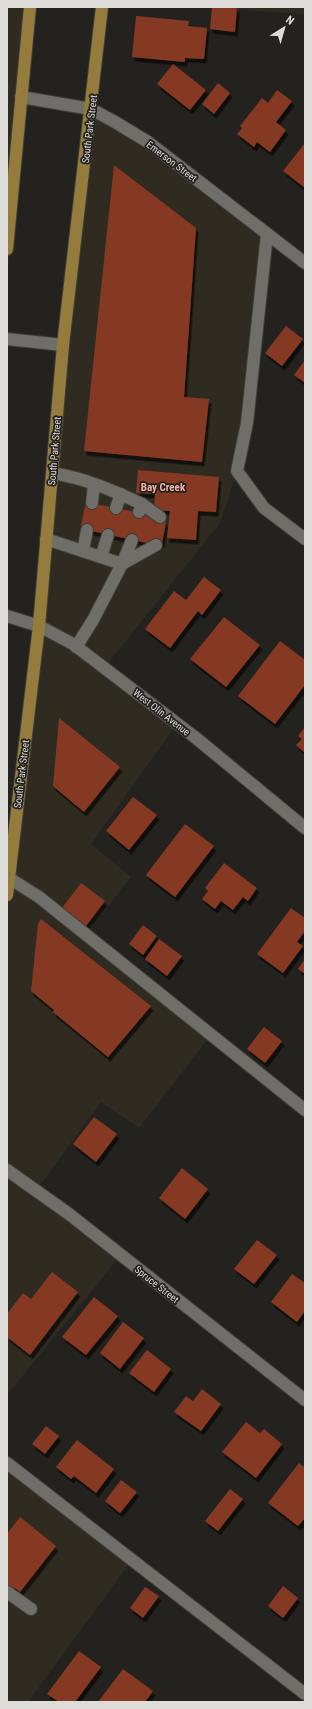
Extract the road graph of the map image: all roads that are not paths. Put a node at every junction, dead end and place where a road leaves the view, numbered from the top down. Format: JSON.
{"nodes":[{"id":1,"x":30,"y":7,"type":"edge"},
{"id":2,"x":102,"y":7,"type":"edge"},
{"id":3,"x":21,"y":97,"type":"junction"},
{"id":4,"x":91,"y":109,"type":"junction"},
{"id":5,"x":267,"y":234,"type":"junction"},
{"id":6,"x":7,"y":249,"type":"edge"},
{"id":7,"x":305,"y":263,"type":"edge"},
{"id":8,"x":7,"y":339,"type":"edge"},
{"id":9,"x":63,"y":345,"type":"junction"},
{"id":10,"x":52,"y":473,"type":"junction"},
{"id":11,"x":94,"y":484,"type":"junction"},
{"id":12,"x":121,"y":494,"type":"junction"},
{"id":13,"x":92,"y":503,"type":"dead end"},
{"id":14,"x":116,"y":508,"type":"dead end"},
{"id":15,"x":160,"y":516,"type":"dead end"},
{"id":16,"x":87,"y":530,"type":"dead end"},
{"id":17,"x":108,"y":534,"type":"dead end"},
{"id":18,"x":46,"y":539,"type":"junction"},
{"id":19,"x":305,"y":539,"type":"edge"},
{"id":20,"x":132,"y":540,"type":"dead end"},
{"id":21,"x":156,"y":545,"type":"dead end"},
{"id":22,"x":82,"y":551,"type":"junction"},
{"id":23,"x":101,"y":557,"type":"junction"},
{"id":24,"x":122,"y":564,"type":"junction"},
{"id":25,"x":7,"y":616,"type":"edge"},
{"id":26,"x":39,"y":626,"type":"junction"},
{"id":27,"x":76,"y":647,"type":"junction"},
{"id":28,"x":305,"y":828,"type":"edge"},
{"id":29,"x":9,"y":878,"type":"junction"},
{"id":30,"x":7,"y":896,"type":"edge"},
{"id":31,"x":305,"y":1110,"type":"edge"},
{"id":32,"x":7,"y":1170,"type":"edge"},
{"id":33,"x":305,"y":1400,"type":"edge"},
{"id":34,"x":7,"y":1463,"type":"edge"},
{"id":35,"x":7,"y":1592,"type":"edge"},
{"id":36,"x":31,"y":1609,"type":"dead end"},
{"id":37,"x":305,"y":1694,"type":"edge"}],
"edges":[{"from":1,"to":3,"type":"main road"},
{"from":2,"to":4,"type":"main road","name":"South Park Street"},
{"from":3,"to":4,"type":"street","name":"Emerson Street"},
{"from":3,"to":6,"type":"main road"},
{"from":4,"to":5,"type":"street","name":"Emerson Street"},
{"from":4,"to":9,"type":"main road","name":"South Park Street"},
{"from":5,"to":7,"type":"street","name":"Emerson Street"},
{"from":5,"to":19,"type":"street"},
{"from":8,"to":9,"type":"street"},
{"from":9,"to":10,"type":"main road","name":"South Park Street"},
{"from":10,"to":11,"type":"street"},
{"from":10,"to":18,"type":"main road","name":"South Park Street"},
{"from":11,"to":12,"type":"street"},
{"from":11,"to":13,"type":"street"},
{"from":12,"to":14,"type":"street"},
{"from":12,"to":15,"type":"street"},
{"from":16,"to":22,"type":"street"},
{"from":17,"to":23,"type":"street"},
{"from":18,"to":22,"type":"street"},
{"from":18,"to":26,"type":"main road","name":"South Park Street"},
{"from":20,"to":24,"type":"street"},
{"from":21,"to":24,"type":"street"},
{"from":22,"to":23,"type":"street"},
{"from":23,"to":24,"type":"street"},
{"from":24,"to":27,"type":"street"},
{"from":25,"to":26,"type":"street","name":"West Olin Avenue"},
{"from":26,"to":27,"type":"street","name":"West Olin Avenue"},
{"from":26,"to":29,"type":"main road","name":"South Park Street"},
{"from":27,"to":28,"type":"street","name":"West Olin Avenue"},
{"from":29,"to":30,"type":"main road","name":"South Park Street"},
{"from":29,"to":31,"type":"street"},
{"from":32,"to":33,"type":"street","name":"Spruce Street"},
{"from":34,"to":37,"type":"street"},
{"from":35,"to":36,"type":"street"}]}
